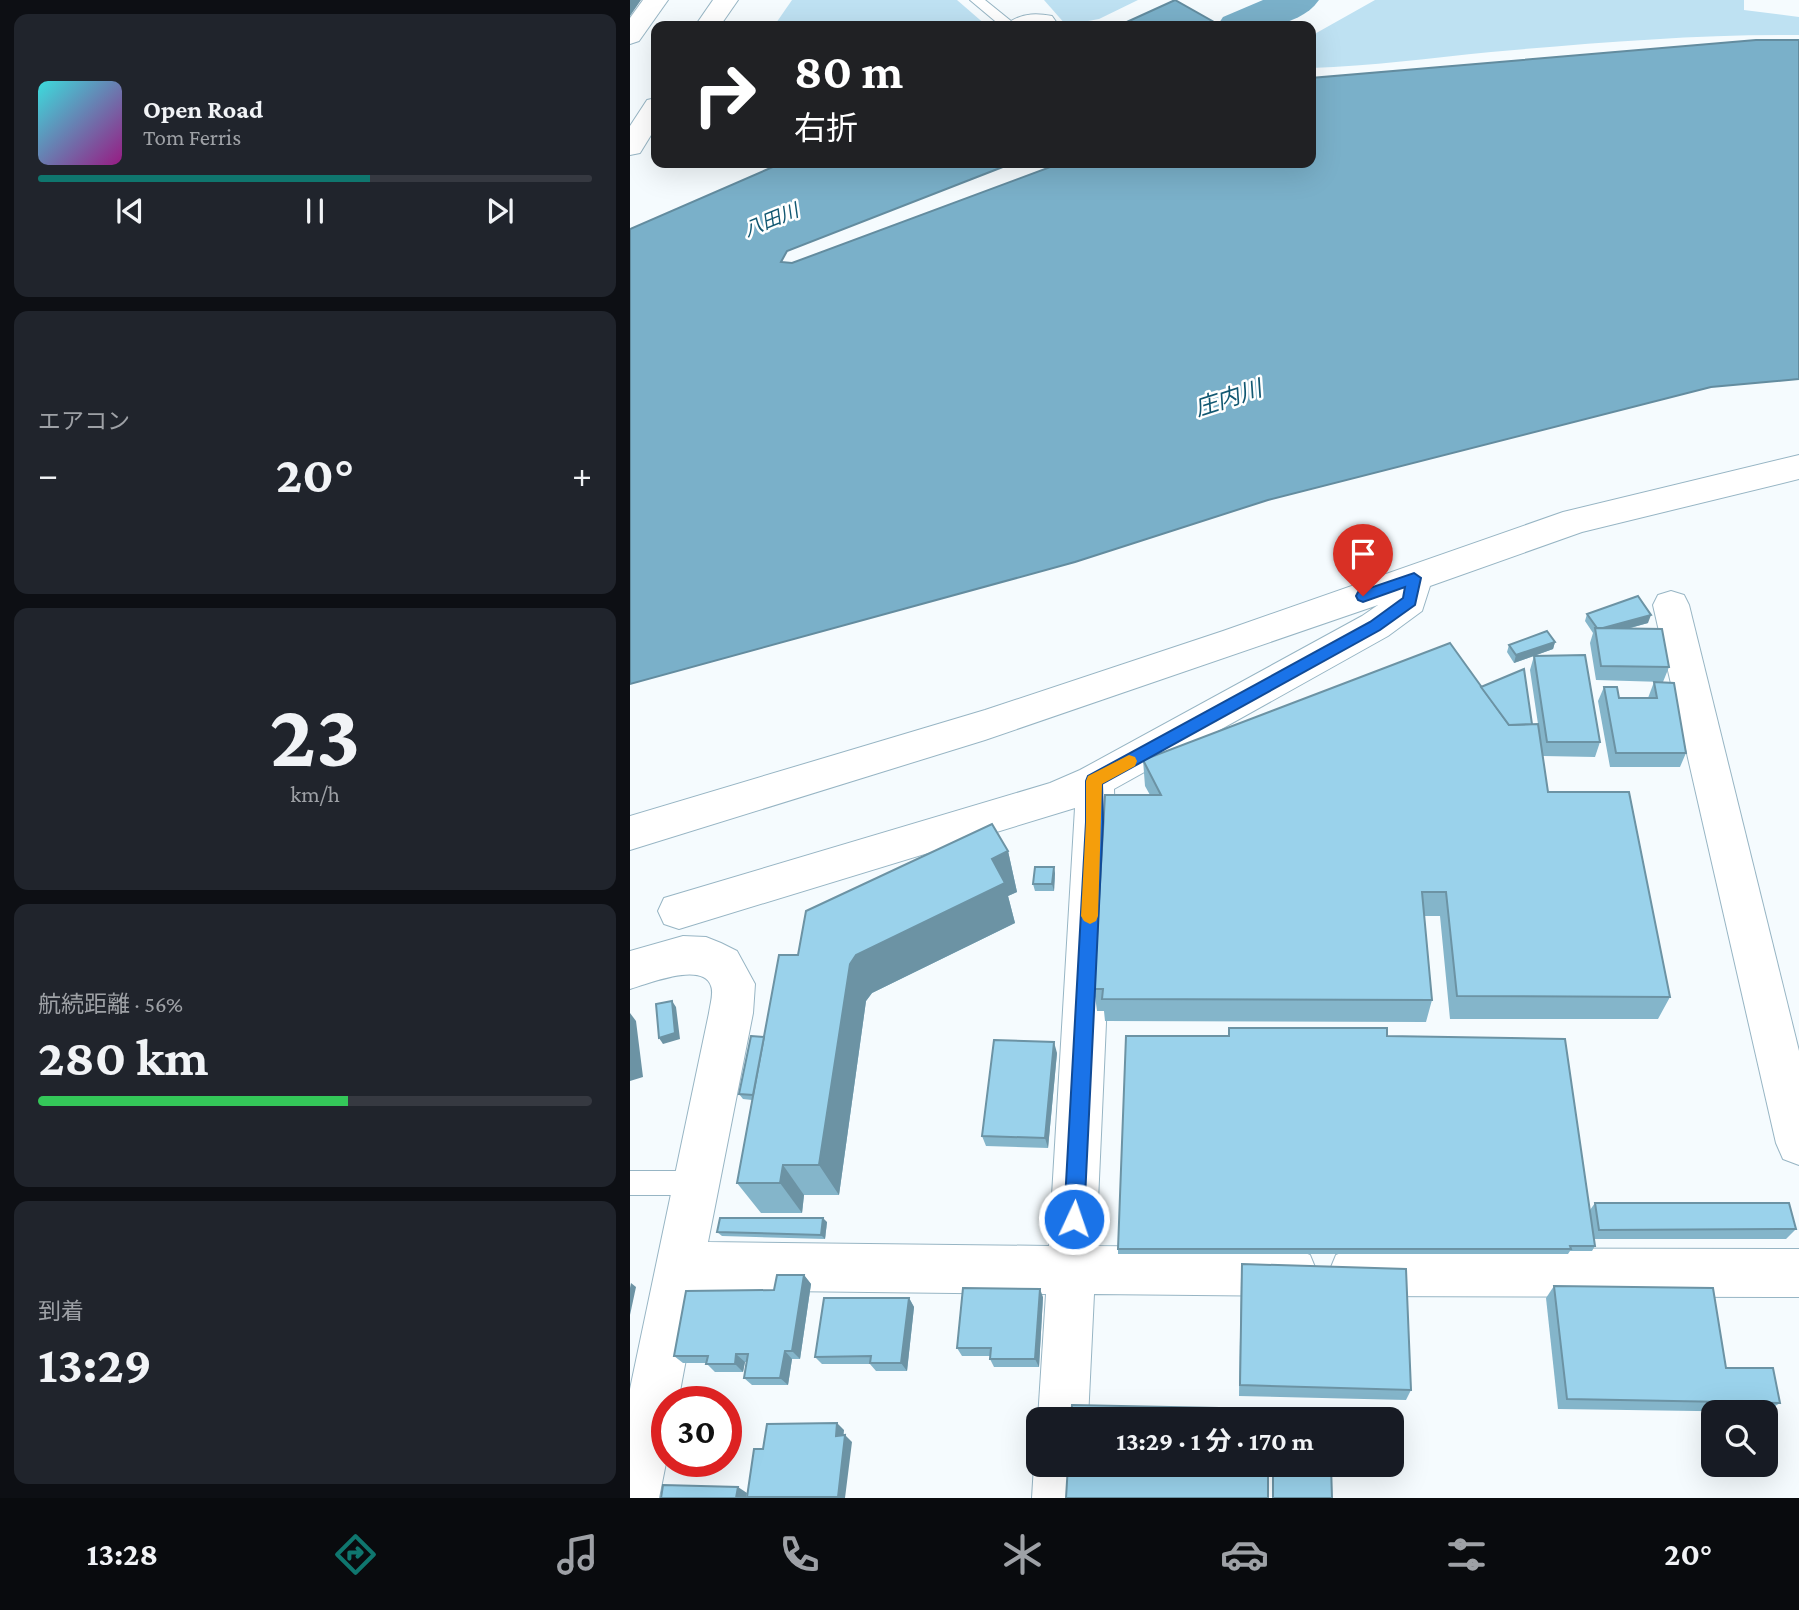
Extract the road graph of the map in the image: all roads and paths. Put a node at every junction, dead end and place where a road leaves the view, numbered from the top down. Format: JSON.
{"nodes":[{"id":1,"x":656,"y":0,"type":"edge"},
{"id":2,"x":726,"y":0,"type":"edge"},
{"id":3,"x":977,"y":0,"type":"edge"},
{"id":4,"x":711,"y":21,"type":"edge"},
{"id":5,"x":1004,"y":21,"type":"edge"},
{"id":6,"x":1020,"y":21,"type":"edge"},
{"id":7,"x":1048,"y":21,"type":"edge"},
{"id":8,"x":630,"y":36,"type":"edge"},
{"id":9,"x":651,"y":114,"type":"edge"},
{"id":10,"x":630,"y":147,"type":"edge"},
{"id":11,"x":1799,"y":467,"type":"edge"},
{"id":12,"x":1414,"y":578,"type":"junction"},
{"id":13,"x":1671,"y":605,"type":"dead end"},
{"id":14,"x":1094,"y":781,"type":"junction"},
{"id":15,"x":630,"y":833,"type":"edge"},
{"id":16,"x":680,"y":911,"type":"dead end"},
{"id":17,"x":630,"y":970,"type":"edge"},
{"id":18,"x":1799,"y":1143,"type":"edge"},
{"id":19,"x":630,"y":1183,"type":"edge"},
{"id":20,"x":696,"y":1183,"type":"junction"},
{"id":21,"x":679,"y":1266,"type":"junction"},
{"id":22,"x":1071,"y":1272,"type":"junction"},
{"id":23,"x":1799,"y":1273,"type":"edge"},
{"id":24,"x":643,"y":1381,"type":"edge"},
{"id":25,"x":1064,"y":1407,"type":"edge"},
{"id":26,"x":1059,"y":1477,"type":"edge"},
{"id":27,"x":634,"y":1498,"type":"edge"},
{"id":28,"x":1058,"y":1498,"type":"edge"}],
"edges":[{"from":1,"to":8,"type":"street"},
{"from":2,"to":4,"type":"street"},
{"from":3,"to":5,"type":"lane"},
{"from":6,"to":7,"type":"lane"},
{"from":9,"to":10,"type":"street"},
{"from":11,"to":12,"type":"street"},
{"from":12,"to":14,"type":"street"},
{"from":12,"to":15,"type":"street"},
{"from":13,"to":18,"type":"street"},
{"from":14,"to":16,"type":"street"},
{"from":14,"to":22,"type":"street"},
{"from":17,"to":20,"type":"street"},
{"from":19,"to":20,"type":"lane"},
{"from":20,"to":21,"type":"street"},
{"from":21,"to":22,"type":"street"},
{"from":21,"to":24,"type":"street"},
{"from":22,"to":23,"type":"street"},
{"from":22,"to":25,"type":"street"},
{"from":24,"to":27,"type":"street"},
{"from":26,"to":28,"type":"street"}]}
